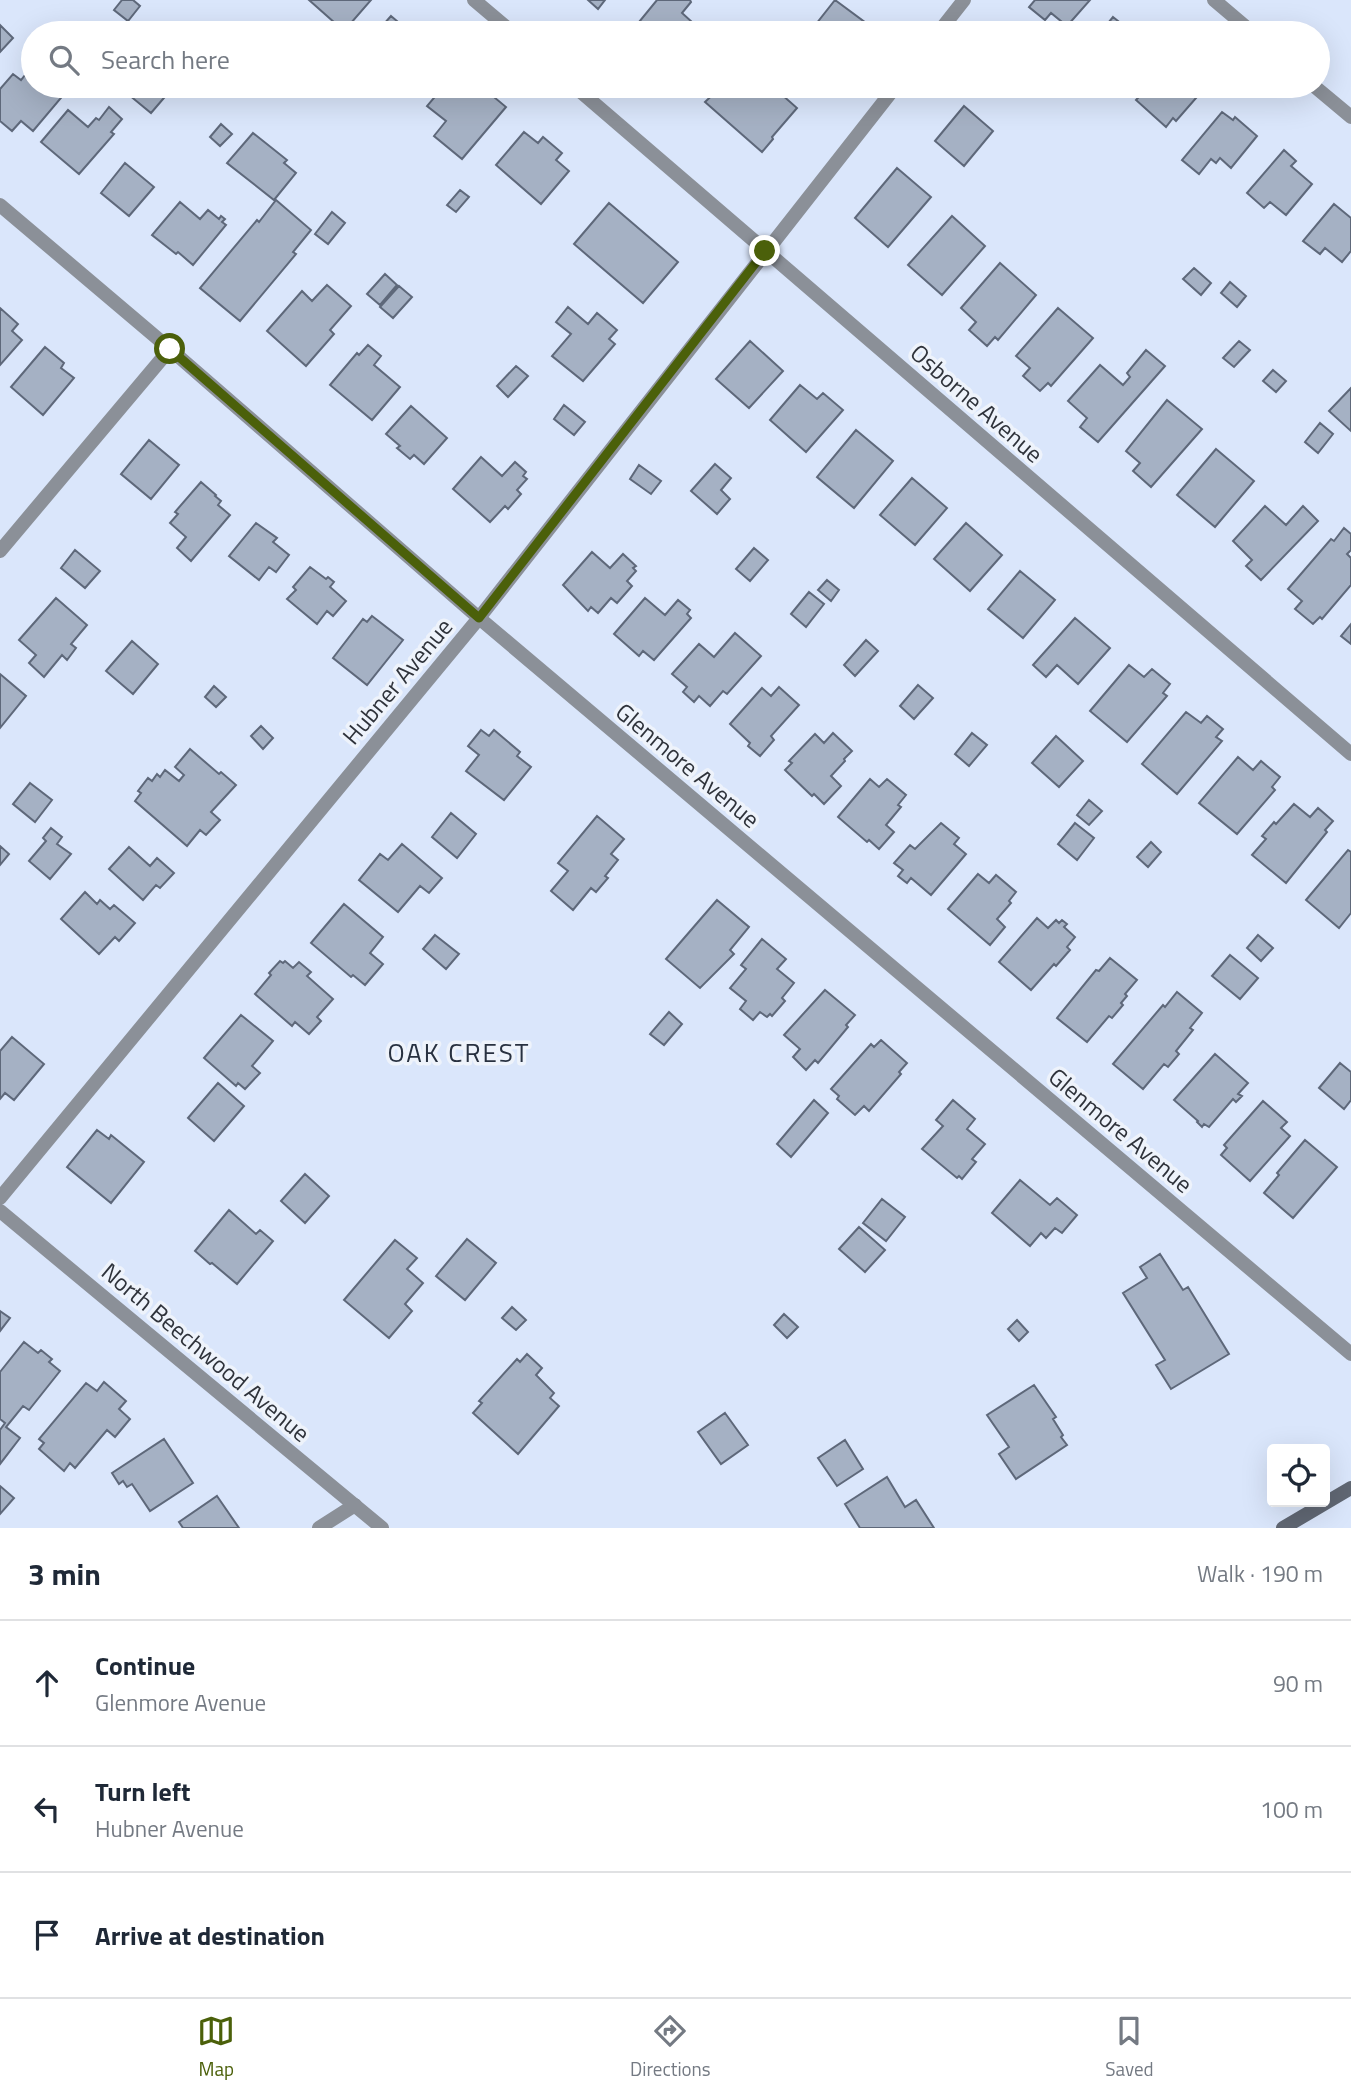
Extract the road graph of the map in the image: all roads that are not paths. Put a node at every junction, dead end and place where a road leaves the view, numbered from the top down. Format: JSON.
{"nodes":[{"id":1,"x":474,"y":0,"type":"edge"},
{"id":2,"x":964,"y":0,"type":"edge"},
{"id":3,"x":1214,"y":0,"type":"edge"},
{"id":4,"x":499,"y":21,"type":"edge"},
{"id":5,"x":947,"y":21,"type":"edge"},
{"id":6,"x":1239,"y":21,"type":"edge"},
{"id":7,"x":588,"y":98,"type":"edge"},
{"id":8,"x":886,"y":98,"type":"edge"},
{"id":9,"x":1328,"y":98,"type":"edge"},
{"id":10,"x":1351,"y":117,"type":"edge"},
{"id":11,"x":0,"y":205,"type":"edge"},
{"id":12,"x":765,"y":251,"type":"junction"},
{"id":13,"x":170,"y":349,"type":"junction"},
{"id":14,"x":0,"y":551,"type":"edge"},
{"id":15,"x":479,"y":618,"type":"junction"},
{"id":16,"x":1351,"y":754,"type":"edge"},
{"id":17,"x":0,"y":1198,"type":"edge"},
{"id":18,"x":0,"y":1211,"type":"edge"},
{"id":19,"x":1351,"y":1354,"type":"edge"},
{"id":20,"x":1351,"y":1488,"type":"edge"},
{"id":21,"x":355,"y":1505,"type":"junction"},
{"id":22,"x":320,"y":1528,"type":"edge"},
{"id":23,"x":382,"y":1528,"type":"edge"},
{"id":24,"x":1283,"y":1528,"type":"edge"}],
"edges":[{"from":1,"to":4,"type":"street"},
{"from":2,"to":5,"type":"street"},
{"from":3,"to":6,"type":"street"},
{"from":7,"to":12,"type":"street","name":"Osborne Avenue"},
{"from":8,"to":12,"type":"street","name":"Hubner Avenue"},
{"from":9,"to":10,"type":"street"},
{"from":11,"to":13,"type":"street","name":"Glenmore Avenue"},
{"from":12,"to":15,"type":"street","name":"Hubner Avenue"},
{"from":12,"to":16,"type":"street","name":"Osborne Avenue"},
{"from":13,"to":14,"type":"street"},
{"from":13,"to":15,"type":"street","name":"Glenmore Avenue"},
{"from":15,"to":17,"type":"street","name":"Hubner Avenue"},
{"from":15,"to":19,"type":"street","name":"Glenmore Avenue"},
{"from":18,"to":21,"type":"street","name":"North Beechwood Avenue"},
{"from":20,"to":24,"type":"main road"},
{"from":21,"to":22,"type":"street"},
{"from":21,"to":23,"type":"street","name":"North Beechwood Avenue"}]}
